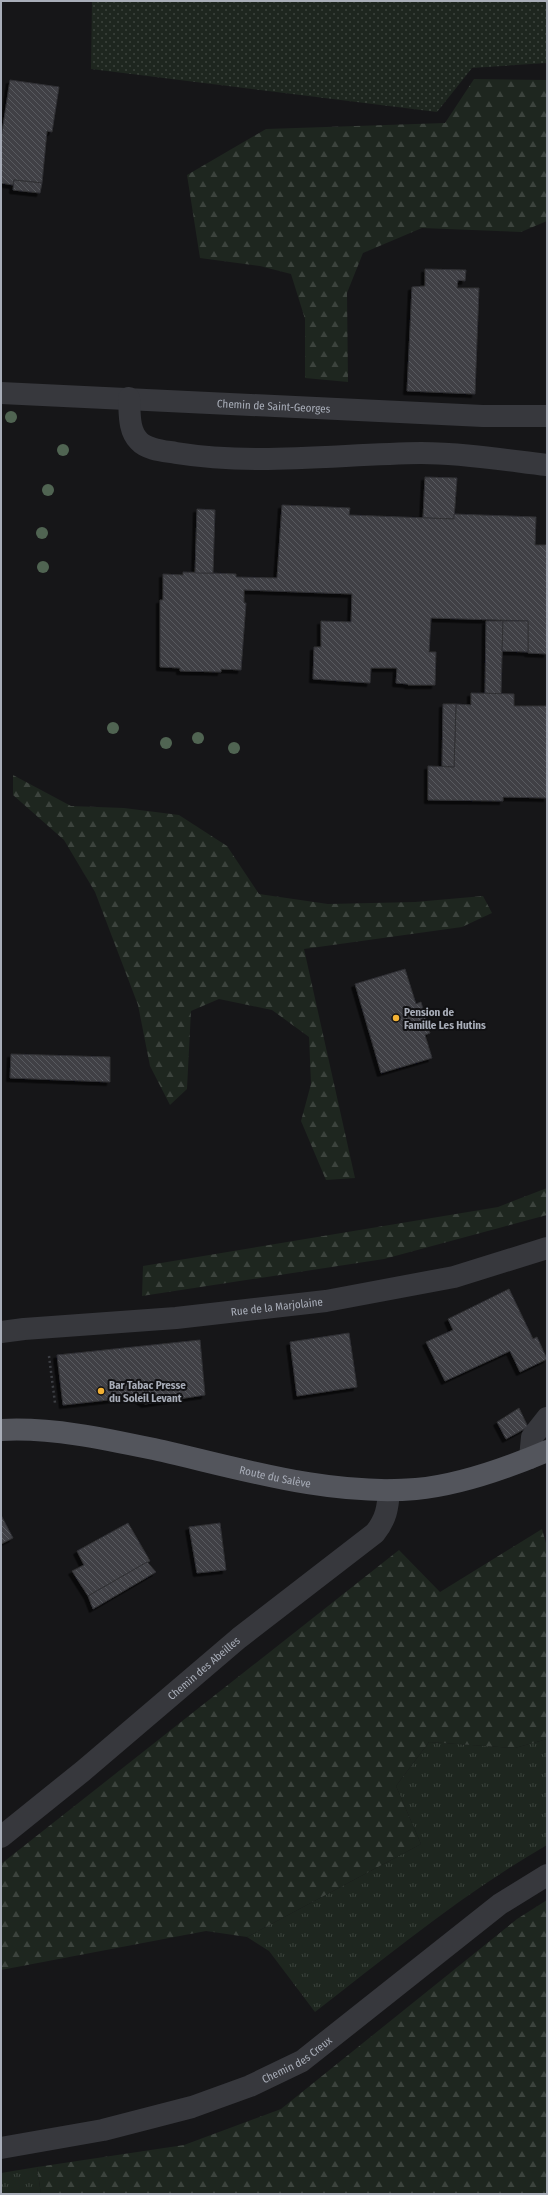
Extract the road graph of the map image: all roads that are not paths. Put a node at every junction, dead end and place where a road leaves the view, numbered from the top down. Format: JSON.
{"nodes":[{"id":1,"x":1,"y":393,"type":"edge"},
{"id":2,"x":129,"y":398,"type":"junction"},
{"id":3,"x":547,"y":416,"type":"edge"},
{"id":4,"x":547,"y":465,"type":"edge"},
{"id":5,"x":547,"y":1248,"type":"edge"},
{"id":6,"x":1,"y":1332,"type":"edge"},
{"id":7,"x":547,"y":1418,"type":"edge"},
{"id":8,"x":1,"y":1430,"type":"edge"},
{"id":9,"x":538,"y":1455,"type":"edge"},
{"id":10,"x":389,"y":1490,"type":"junction"},
{"id":11,"x":1,"y":1837,"type":"edge"},
{"id":12,"x":547,"y":1875,"type":"edge"},
{"id":13,"x":1,"y":2148,"type":"edge"}],
"edges":[{"from":1,"to":2,"type":"street","name":"Chemin de Saint-Georges"},
{"from":2,"to":3,"type":"street","name":"Chemin de Saint-Georges"},
{"from":2,"to":4,"type":"street"},
{"from":5,"to":6,"type":"street","name":"Rue de la Marjolaine"},
{"from":7,"to":9,"type":"street"},
{"from":8,"to":10,"type":"main road","name":"Route du Salève"},
{"from":9,"to":10,"type":"main road","name":"Route du Salève"},
{"from":10,"to":11,"type":"street","name":"Chemin des Abeilles"},
{"from":12,"to":13,"type":"street","name":"Chemin des Creux"}]}
